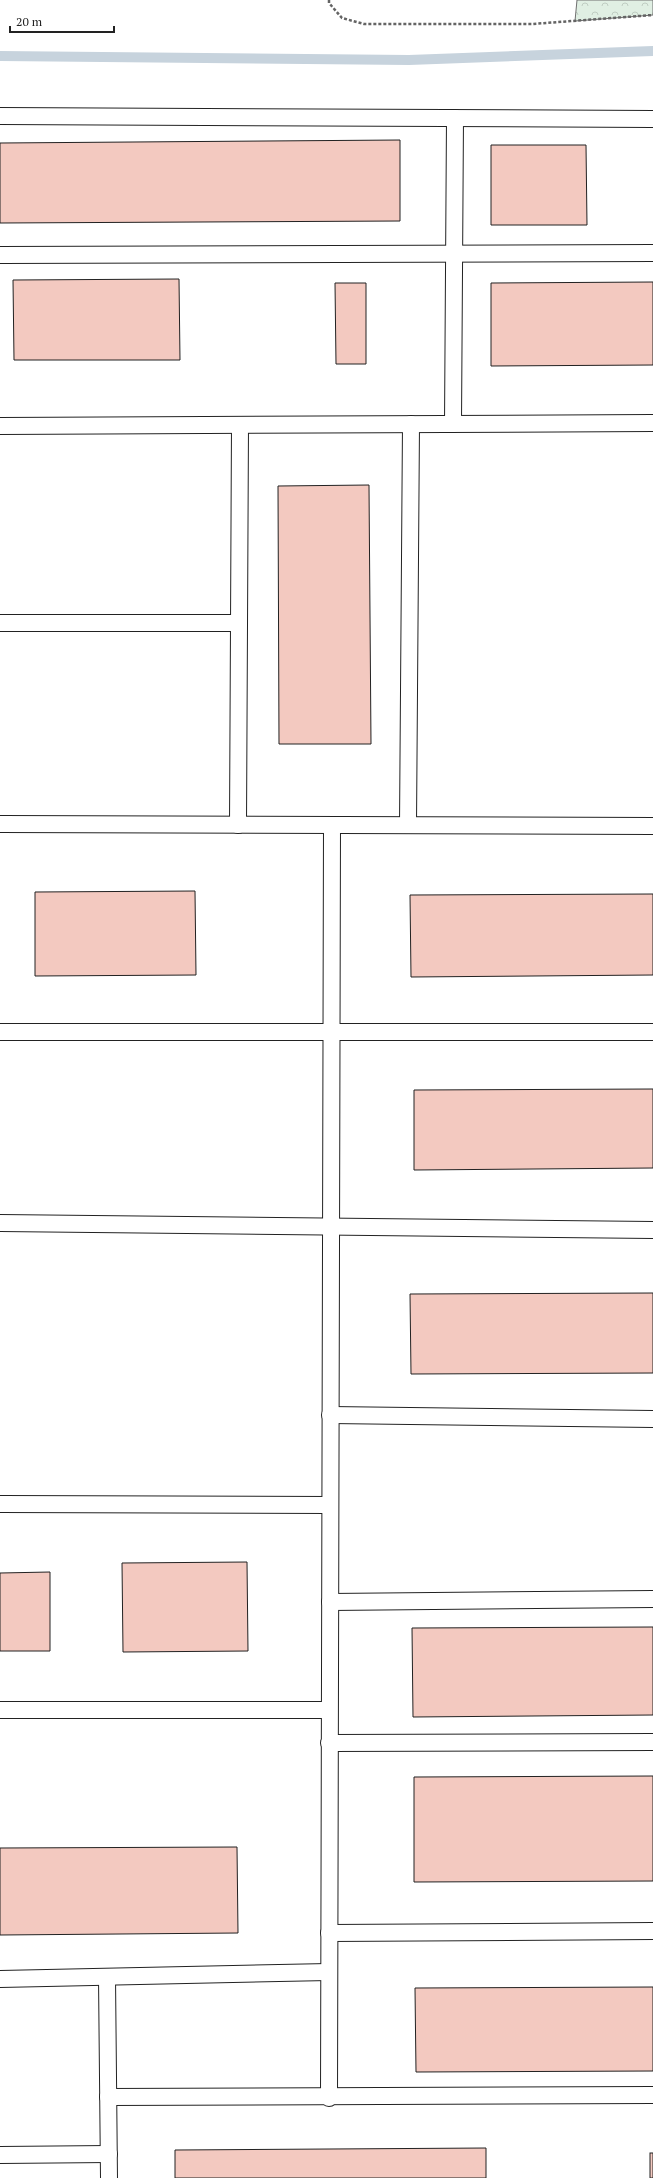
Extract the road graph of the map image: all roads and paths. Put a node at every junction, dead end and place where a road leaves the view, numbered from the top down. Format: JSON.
{"nodes":[{"id":1,"x":328,"y":0,"type":"edge"},
{"id":2,"x":653,"y":15,"type":"edge"},
{"id":3,"x":0,"y":116,"type":"edge"},
{"id":4,"x":455,"y":118,"type":"junction"},
{"id":5,"x":653,"y":119,"type":"edge"},
{"id":6,"x":454,"y":253,"type":"junction"},
{"id":7,"x":653,"y":253,"type":"edge"},
{"id":8,"x":0,"y":255,"type":"edge"},
{"id":9,"x":653,"y":423,"type":"edge"},
{"id":10,"x":411,"y":424,"type":"junction"},
{"id":11,"x":453,"y":424,"type":"junction"},
{"id":12,"x":240,"y":425,"type":"junction"},
{"id":13,"x":0,"y":426,"type":"edge"},
{"id":14,"x":0,"y":624,"type":"edge"},
{"id":15,"x":239,"y":624,"type":"junction"},
{"id":16,"x":0,"y":824,"type":"edge"},
{"id":17,"x":238,"y":825,"type":"junction"},
{"id":18,"x":332,"y":825,"type":"junction"},
{"id":19,"x":408,"y":825,"type":"junction"},
{"id":20,"x":653,"y":826,"type":"edge"},
{"id":21,"x":0,"y":1032,"type":"edge"},
{"id":22,"x":331,"y":1032,"type":"junction"},
{"id":23,"x":653,"y":1032,"type":"edge"},
{"id":24,"x":0,"y":1223,"type":"edge"},
{"id":25,"x":331,"y":1226,"type":"junction"},
{"id":26,"x":653,"y":1230,"type":"edge"},
{"id":27,"x":330,"y":1415,"type":"junction"},
{"id":28,"x":653,"y":1419,"type":"edge"},
{"id":29,"x":0,"y":1504,"type":"edge"},
{"id":30,"x":330,"y":1505,"type":"junction"},
{"id":31,"x":653,"y":1599,"type":"edge"},
{"id":32,"x":330,"y":1602,"type":"junction"},
{"id":33,"x":0,"y":1710,"type":"edge"},
{"id":34,"x":329,"y":1710,"type":"junction"},
{"id":35,"x":653,"y":1742,"type":"edge"},
{"id":36,"x":329,"y":1743,"type":"junction"},
{"id":37,"x":653,"y":1931,"type":"edge"},
{"id":38,"x":329,"y":1933,"type":"junction"},
{"id":39,"x":329,"y":1972,"type":"junction"},
{"id":40,"x":108,"y":1978,"type":"junction"},
{"id":41,"x":0,"y":1979,"type":"edge"},
{"id":42,"x":653,"y":2095,"type":"edge"},
{"id":43,"x":108,"y":2097,"type":"junction"},
{"id":44,"x":329,"y":2098,"type":"junction"},
{"id":45,"x":109,"y":2154,"type":"junction"},
{"id":46,"x":0,"y":2155,"type":"edge"},
{"id":47,"x":109,"y":2178,"type":"edge"}],
"edges":[{"from":1,"to":2,"type":"path"},
{"from":3,"to":4,"type":"lane"},
{"from":4,"to":5,"type":"lane"},
{"from":4,"to":6,"type":"lane"},
{"from":6,"to":7,"type":"lane"},
{"from":6,"to":8,"type":"lane"},
{"from":6,"to":11,"type":"lane"},
{"from":9,"to":11,"type":"lane"},
{"from":10,"to":11,"type":"lane"},
{"from":10,"to":12,"type":"lane"},
{"from":10,"to":19,"type":"lane"},
{"from":12,"to":13,"type":"lane"},
{"from":12,"to":15,"type":"lane"},
{"from":14,"to":15,"type":"lane"},
{"from":15,"to":17,"type":"lane"},
{"from":16,"to":17,"type":"lane"},
{"from":17,"to":18,"type":"lane"},
{"from":18,"to":19,"type":"lane"},
{"from":18,"to":22,"type":"lane"},
{"from":19,"to":20,"type":"lane"},
{"from":21,"to":22,"type":"lane"},
{"from":22,"to":23,"type":"lane"},
{"from":22,"to":25,"type":"lane"},
{"from":24,"to":25,"type":"lane"},
{"from":25,"to":26,"type":"lane"},
{"from":25,"to":27,"type":"lane"},
{"from":27,"to":28,"type":"lane"},
{"from":27,"to":30,"type":"lane"},
{"from":29,"to":30,"type":"lane"},
{"from":30,"to":32,"type":"lane"},
{"from":31,"to":32,"type":"lane"},
{"from":32,"to":34,"type":"lane"},
{"from":33,"to":34,"type":"lane"},
{"from":34,"to":36,"type":"lane"},
{"from":35,"to":36,"type":"lane"},
{"from":36,"to":38,"type":"lane"},
{"from":37,"to":38,"type":"lane"},
{"from":38,"to":39,"type":"lane"},
{"from":39,"to":40,"type":"lane"},
{"from":39,"to":44,"type":"lane"},
{"from":40,"to":41,"type":"lane"},
{"from":40,"to":43,"type":"lane"},
{"from":42,"to":44,"type":"lane"},
{"from":43,"to":44,"type":"lane"},
{"from":43,"to":45,"type":"lane"},
{"from":45,"to":46,"type":"lane"},
{"from":45,"to":47,"type":"lane"}]}
